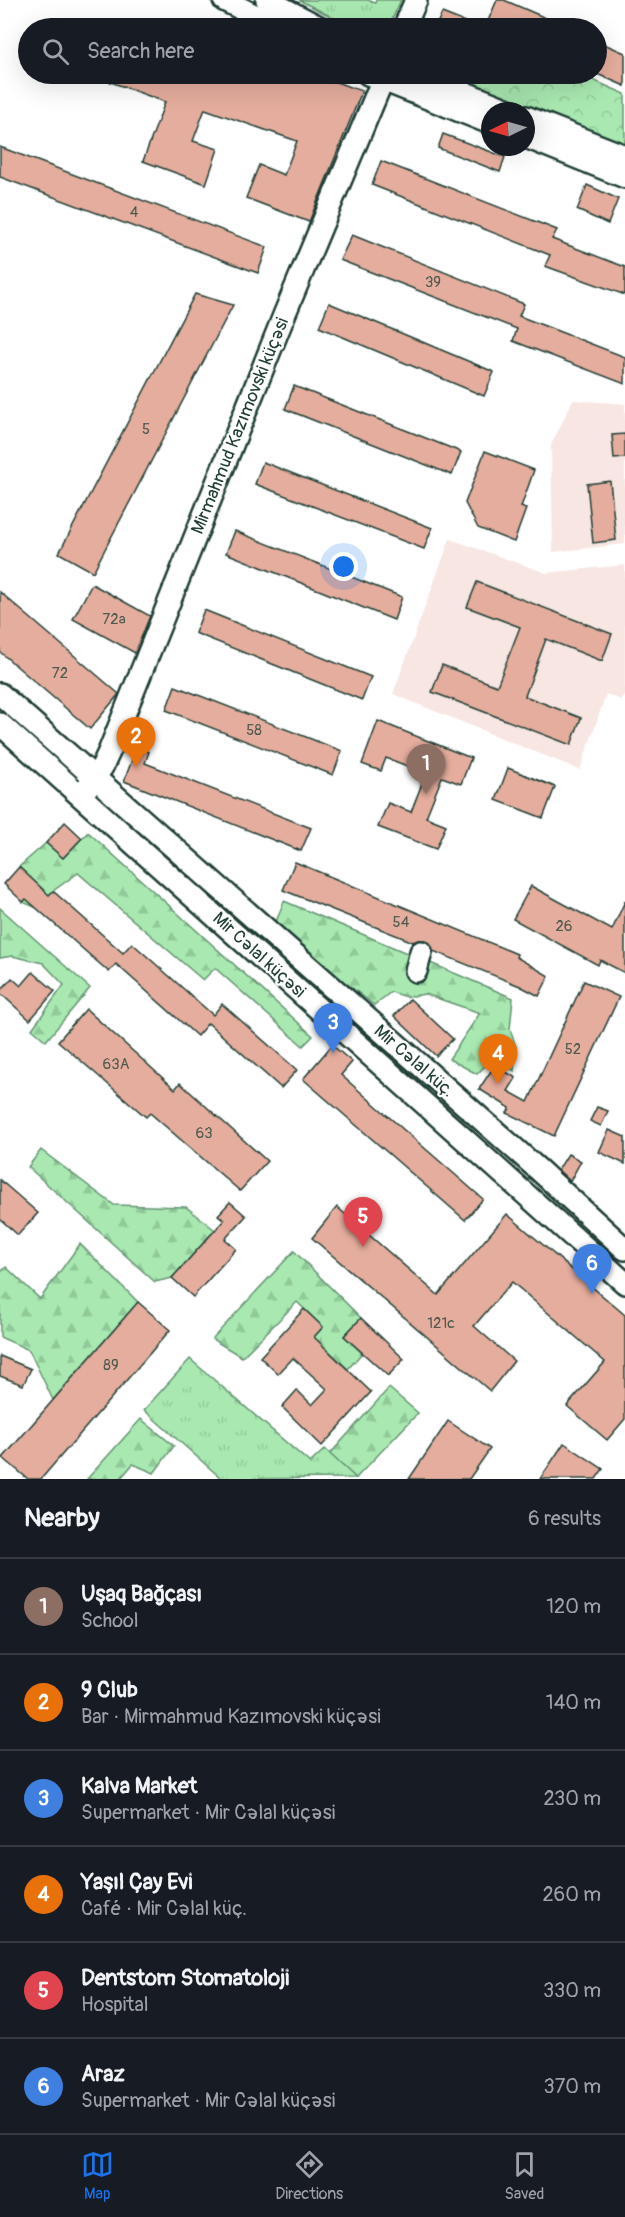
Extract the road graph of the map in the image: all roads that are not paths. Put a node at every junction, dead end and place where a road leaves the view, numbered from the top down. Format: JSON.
{"nodes":[{"id":1,"x":224,"y":0,"type":"edge"},
{"id":2,"x":267,"y":0,"type":"edge"},
{"id":3,"x":416,"y":0,"type":"edge"},
{"id":4,"x":260,"y":18,"type":"edge"},
{"id":5,"x":302,"y":18,"type":"edge"},
{"id":6,"x":408,"y":18,"type":"edge"},
{"id":7,"x":375,"y":84,"type":"edge"},
{"id":8,"x":397,"y":84,"type":"edge"},
{"id":9,"x":443,"y":84,"type":"edge"},
{"id":10,"x":488,"y":102,"type":"edge"},
{"id":11,"x":481,"y":119,"type":"edge"},
{"id":12,"x":535,"y":121,"type":"edge"},
{"id":13,"x":535,"y":141,"type":"edge"},
{"id":14,"x":625,"y":156,"type":"edge"},
{"id":15,"x":625,"y":177,"type":"edge"},
{"id":16,"x":0,"y":694,"type":"edge"},
{"id":17,"x":0,"y":724,"type":"edge"},
{"id":18,"x":95,"y":779,"type":"junction"},
{"id":19,"x":80,"y":795,"type":"junction"},
{"id":20,"x":625,"y":1250,"type":"edge"},
{"id":21,"x":625,"y":1283,"type":"edge"}],
"edges":[{"from":1,"to":4,"type":"street"},
{"from":2,"to":5,"type":"street"},
{"from":3,"to":6,"type":"street"},
{"from":7,"to":18,"type":"street","name":"Mirmahmud Kazımovski küçəsi"},
{"from":8,"to":11,"type":"street"},
{"from":9,"to":10,"type":"street"},
{"from":12,"to":14,"type":"street"},
{"from":13,"to":15,"type":"street"},
{"from":16,"to":18,"type":"street"},
{"from":17,"to":19,"type":"street","name":"Mir Cəlal küçəsi"},
{"from":18,"to":19,"type":"street","name":"Mirmahmud Kazımovski küçəsi"},
{"from":18,"to":20,"type":"street","name":"Mir Cəlal küç."},
{"from":19,"to":21,"type":"street","name":"Mir Cəlal küçəsi"}]}
